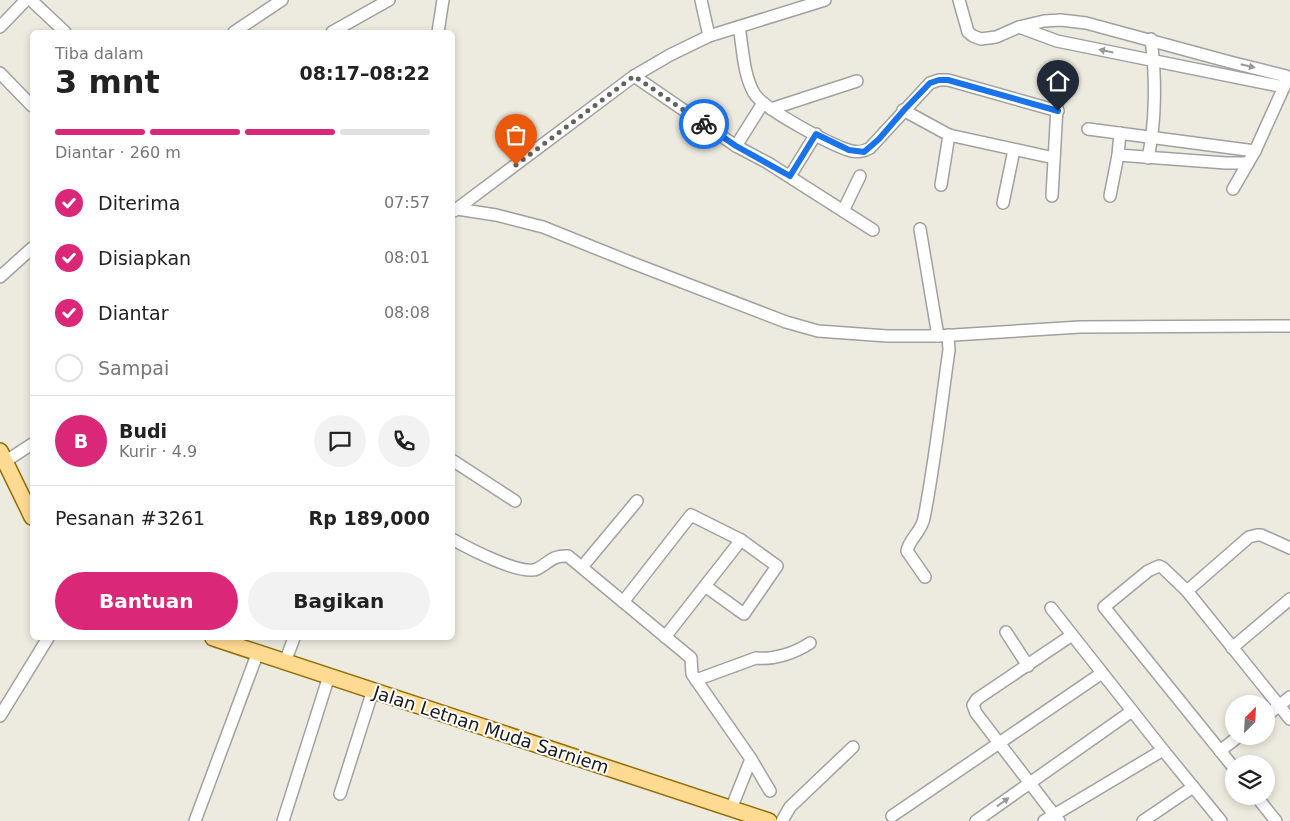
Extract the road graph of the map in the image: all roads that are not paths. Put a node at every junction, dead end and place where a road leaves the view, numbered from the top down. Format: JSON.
{"nodes":[{"id":1,"x":26,"y":0,"type":"edge"},
{"id":2,"x":31,"y":0,"type":"edge"},
{"id":3,"x":389,"y":0,"type":"edge"},
{"id":4,"x":443,"y":0,"type":"edge"},
{"id":5,"x":701,"y":0,"type":"edge"},
{"id":6,"x":825,"y":0,"type":"edge"},
{"id":7,"x":959,"y":0,"type":"edge"},
{"id":8,"x":277,"y":2,"type":"edge"},
{"id":9,"x":739,"y":26,"type":"junction"},
{"id":10,"x":0,"y":27,"type":"edge"},
{"id":11,"x":1019,"y":27,"type":"junction"},
{"id":12,"x":63,"y":30,"type":"edge"},
{"id":13,"x":237,"y":30,"type":"edge"},
{"id":14,"x":336,"y":30,"type":"edge"},
{"id":15,"x":438,"y":30,"type":"edge"},
{"id":16,"x":709,"y":36,"type":"junction"},
{"id":17,"x":1150,"y":39,"type":"junction"},
{"id":18,"x":1182,"y":48,"type":"junction"},
{"id":19,"x":1154,"y":61,"type":"junction"},
{"id":20,"x":1230,"y":62,"type":"junction"},
{"id":21,"x":1180,"y":66,"type":"junction"},
{"id":22,"x":0,"y":73,"type":"edge"},
{"id":23,"x":1226,"y":75,"type":"junction"},
{"id":24,"x":634,"y":76,"type":"junction"},
{"id":25,"x":857,"y":81,"type":"dead end"},
{"id":26,"x":1284,"y":87,"type":"junction"},
{"id":27,"x":1058,"y":89,"type":"dead end"},
{"id":28,"x":30,"y":104,"type":"edge"},
{"id":29,"x":767,"y":106,"type":"junction"},
{"id":30,"x":904,"y":110,"type":"junction"},
{"id":31,"x":1058,"y":111,"type":"junction"},
{"id":32,"x":1088,"y":129,"type":"dead end"},
{"id":33,"x":1120,"y":133,"type":"junction"},
{"id":34,"x":816,"y":134,"type":"junction"},
{"id":35,"x":950,"y":135,"type":"junction"},
{"id":36,"x":1152,"y":138,"type":"junction"},
{"id":37,"x":736,"y":146,"type":"junction"},
{"id":38,"x":1230,"y":147,"type":"junction"},
{"id":39,"x":1014,"y":150,"type":"junction"},
{"id":40,"x":1255,"y":151,"type":"junction"},
{"id":41,"x":1118,"y":155,"type":"junction"},
{"id":42,"x":1054,"y":158,"type":"junction"},
{"id":43,"x":1148,"y":158,"type":"junction"},
{"id":44,"x":1226,"y":163,"type":"junction"},
{"id":45,"x":1248,"y":163,"type":"junction"},
{"id":46,"x":790,"y":176,"type":"junction"},
{"id":47,"x":860,"y":176,"type":"dead end"},
{"id":48,"x":941,"y":185,"type":"dead end"},
{"id":49,"x":1233,"y":189,"type":"dead end"},
{"id":50,"x":1052,"y":196,"type":"dead end"},
{"id":51,"x":1110,"y":196,"type":"dead end"},
{"id":52,"x":1003,"y":202,"type":"dead end"},
{"id":53,"x":455,"y":211,"type":"edge"},
{"id":54,"x":843,"y":211,"type":"junction"},
{"id":55,"x":920,"y":229,"type":"dead end"},
{"id":56,"x":873,"y":230,"type":"dead end"},
{"id":57,"x":30,"y":250,"type":"edge"},
{"id":58,"x":0,"y":277,"type":"edge"},
{"id":59,"x":1290,"y":326,"type":"edge"},
{"id":60,"x":943,"y":336,"type":"junction"},
{"id":61,"x":30,"y":445,"type":"edge"},
{"id":62,"x":3,"y":456,"type":"edge"},
{"id":63,"x":455,"y":462,"type":"edge"},
{"id":64,"x":515,"y":501,"type":"dead end"},
{"id":65,"x":637,"y":501,"type":"dead end"},
{"id":66,"x":30,"y":513,"type":"edge"},
{"id":67,"x":455,"y":540,"type":"edge"},
{"id":68,"x":740,"y":540,"type":"junction"},
{"id":69,"x":1290,"y":548,"type":"edge"},
{"id":70,"x":582,"y":568,"type":"junction"},
{"id":71,"x":925,"y":577,"type":"dead end"},
{"id":72,"x":705,"y":586,"type":"junction"},
{"id":73,"x":1186,"y":591,"type":"junction"},
{"id":74,"x":1290,"y":599,"type":"edge"},
{"id":75,"x":623,"y":602,"type":"junction"},
{"id":76,"x":1051,"y":608,"type":"dead end"},
{"id":77,"x":1006,"y":632,"type":"dead end"},
{"id":78,"x":1072,"y":635,"type":"junction"},
{"id":79,"x":665,"y":636,"type":"junction"},
{"id":80,"x":47,"y":640,"type":"edge"},
{"id":81,"x":219,"y":640,"type":"edge"},
{"id":82,"x":293,"y":640,"type":"edge"},
{"id":83,"x":810,"y":644,"type":"dead end"},
{"id":84,"x":1232,"y":648,"type":"junction"},
{"id":85,"x":258,"y":652,"type":"junction"},
{"id":86,"x":285,"y":662,"type":"junction"},
{"id":87,"x":1028,"y":666,"type":"junction"},
{"id":88,"x":1102,"y":673,"type":"junction"},
{"id":89,"x":329,"y":676,"type":"junction"},
{"id":90,"x":696,"y":680,"type":"junction"},
{"id":91,"x":373,"y":690,"type":"junction"},
{"id":92,"x":1290,"y":697,"type":"edge"},
{"id":93,"x":1279,"y":706,"type":"junction"},
{"id":94,"x":1275,"y":709,"type":"edge"},
{"id":95,"x":1132,"y":711,"type":"junction"},
{"id":96,"x":0,"y":716,"type":"edge"},
{"id":97,"x":1290,"y":719,"type":"edge"},
{"id":98,"x":999,"y":743,"type":"junction"},
{"id":99,"x":1228,"y":745,"type":"edge"},
{"id":100,"x":853,"y":747,"type":"dead end"},
{"id":101,"x":1163,"y":750,"type":"junction"},
{"id":102,"x":1220,"y":751,"type":"junction"},
{"id":103,"x":1225,"y":757,"type":"edge"},
{"id":104,"x":751,"y":759,"type":"junction"},
{"id":105,"x":1030,"y":782,"type":"junction"},
{"id":106,"x":1193,"y":787,"type":"junction"},
{"id":107,"x":770,"y":791,"type":"dead end"},
{"id":108,"x":340,"y":794,"type":"dead end"},
{"id":109,"x":1263,"y":805,"type":"edge"},
{"id":110,"x":731,"y":809,"type":"junction"},
{"id":111,"x":892,"y":816,"type":"dead end"},
{"id":112,"x":1053,"y":819,"type":"edge"},
{"id":113,"x":195,"y":821,"type":"edge"},
{"id":114,"x":283,"y":821,"type":"edge"},
{"id":115,"x":769,"y":821,"type":"edge"},
{"id":116,"x":782,"y":821,"type":"edge"},
{"id":117,"x":976,"y":821,"type":"edge"},
{"id":118,"x":1143,"y":821,"type":"edge"},
{"id":119,"x":1221,"y":821,"type":"edge"},
{"id":120,"x":1276,"y":821,"type":"edge"}],
"edges":[{"from":1,"to":10,"type":"street"},
{"from":2,"to":12,"type":"street"},
{"from":3,"to":14,"type":"street"},
{"from":4,"to":15,"type":"street"},
{"from":5,"to":16,"type":"street"},
{"from":6,"to":9,"type":"street"},
{"from":7,"to":11,"type":"street"},
{"from":8,"to":13,"type":"street"},
{"from":9,"to":16,"type":"street"},
{"from":9,"to":29,"type":"street"},
{"from":11,"to":17,"type":"street"},
{"from":19,"to":11,"type":"street","one_way":true},
{"from":16,"to":24,"type":"street"},
{"from":17,"to":18,"type":"street"},
{"from":17,"to":19,"type":"street"},
{"from":18,"to":20,"type":"street"},
{"from":18,"to":21,"type":"street"},
{"from":19,"to":21,"type":"street"},
{"from":19,"to":36,"type":"street"},
{"from":20,"to":23,"type":"street"},
{"from":20,"to":26,"type":"street","one_way":true},
{"from":21,"to":23,"type":"street"},
{"from":22,"to":28,"type":"street"},
{"from":23,"to":26,"type":"street"},
{"from":24,"to":37,"type":"street"},
{"from":24,"to":53,"type":"street"},
{"from":25,"to":29,"type":"street"},
{"from":26,"to":40,"type":"street"},
{"from":27,"to":31,"type":"street"},
{"from":29,"to":34,"type":"street"},
{"from":29,"to":37,"type":"street"},
{"from":30,"to":31,"type":"street"},
{"from":30,"to":34,"type":"street"},
{"from":30,"to":35,"type":"street"},
{"from":31,"to":42,"type":"street"},
{"from":32,"to":33,"type":"street"},
{"from":33,"to":36,"type":"street"},
{"from":33,"to":41,"type":"street"},
{"from":34,"to":46,"type":"street"},
{"from":35,"to":39,"type":"street"},
{"from":35,"to":48,"type":"street"},
{"from":36,"to":38,"type":"street"},
{"from":36,"to":43,"type":"street"},
{"from":37,"to":46,"type":"street"},
{"from":38,"to":40,"type":"street"},
{"from":38,"to":44,"type":"street"},
{"from":39,"to":42,"type":"street"},
{"from":39,"to":52,"type":"street"},
{"from":40,"to":45,"type":"street"},
{"from":41,"to":43,"type":"street"},
{"from":41,"to":51,"type":"street"},
{"from":42,"to":50,"type":"street"},
{"from":43,"to":44,"type":"street"},
{"from":44,"to":45,"type":"street"},
{"from":45,"to":49,"type":"street"},
{"from":46,"to":54,"type":"street"},
{"from":47,"to":54,"type":"street"},
{"from":53,"to":60,"type":"street"},
{"from":54,"to":56,"type":"street"},
{"from":55,"to":60,"type":"street"},
{"from":57,"to":58,"type":"street"},
{"from":59,"to":60,"type":"street"},
{"from":60,"to":71,"type":"street"},
{"from":61,"to":62,"type":"street"},
{"from":62,"to":66,"type":"main road"},
{"from":63,"to":64,"type":"street"},
{"from":65,"to":70,"type":"street"},
{"from":67,"to":70,"type":"street"},
{"from":68,"to":72,"type":"street"},
{"from":68,"to":72,"type":"street"},
{"from":68,"to":75,"type":"street"},
{"from":69,"to":73,"type":"street"},
{"from":70,"to":75,"type":"street"},
{"from":72,"to":79,"type":"street"},
{"from":73,"to":84,"type":"street"},
{"from":73,"to":102,"type":"street"},
{"from":74,"to":84,"type":"street"},
{"from":75,"to":79,"type":"street"},
{"from":76,"to":78,"type":"street"},
{"from":77,"to":87,"type":"street"},
{"from":78,"to":87,"type":"street"},
{"from":78,"to":88,"type":"street"},
{"from":79,"to":90,"type":"street"},
{"from":80,"to":96,"type":"street"},
{"from":81,"to":85,"type":"main road","name":"Jalan Letnan Muda Sarniem"},
{"from":82,"to":86,"type":"street"},
{"from":83,"to":90,"type":"street"},
{"from":84,"to":93,"type":"street"},
{"from":85,"to":86,"type":"main road","name":"Jalan Letnan Muda Sarniem"},
{"from":85,"to":113,"type":"street"},
{"from":86,"to":89,"type":"main road","name":"Jalan Letnan Muda Sarniem"},
{"from":87,"to":98,"type":"street"},
{"from":88,"to":95,"type":"street"},
{"from":88,"to":98,"type":"street"},
{"from":89,"to":91,"type":"main road","name":"Jalan Letnan Muda Sarniem"},
{"from":89,"to":114,"type":"street"},
{"from":90,"to":104,"type":"street"},
{"from":91,"to":108,"type":"street"},
{"from":91,"to":110,"type":"main road","name":"Jalan Letnan Muda Sarniem"},
{"from":92,"to":93,"type":"street"},
{"from":93,"to":94,"type":"street"},
{"from":93,"to":97,"type":"street"},
{"from":95,"to":101,"type":"street"},
{"from":95,"to":105,"type":"street"},
{"from":98,"to":105,"type":"street"},
{"from":98,"to":111,"type":"street"},
{"from":99,"to":102,"type":"street"},
{"from":100,"to":116,"type":"street"},
{"from":101,"to":106,"type":"street"},
{"from":101,"to":112,"type":"street"},
{"from":102,"to":103,"type":"street"},
{"from":104,"to":107,"type":"street"},
{"from":104,"to":110,"type":"street"},
{"from":105,"to":112,"type":"street"},
{"from":117,"to":105,"type":"street","one_way":true},
{"from":106,"to":118,"type":"street"},
{"from":106,"to":119,"type":"street"},
{"from":109,"to":120,"type":"street"},
{"from":110,"to":115,"type":"main road","name":"Jalan Letnan Muda Sarniem"}]}
